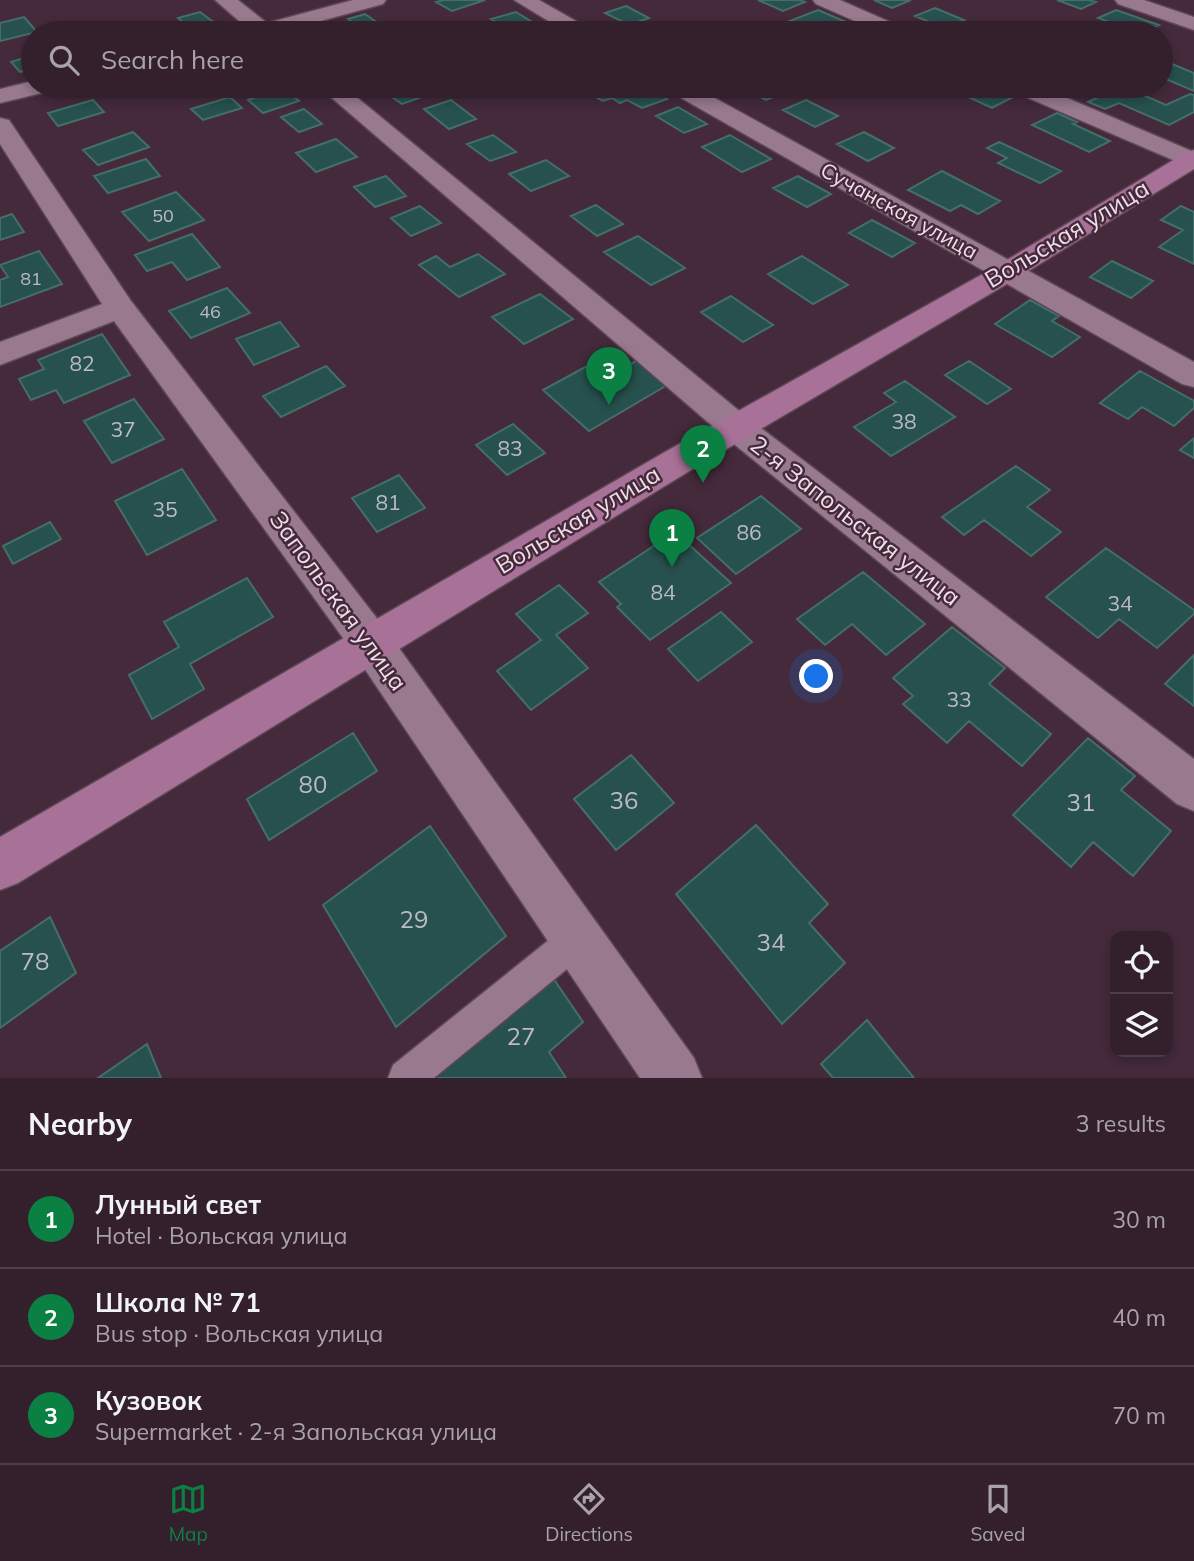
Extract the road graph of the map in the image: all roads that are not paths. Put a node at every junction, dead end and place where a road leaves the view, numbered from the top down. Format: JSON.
{"nodes":[{"id":1,"x":225,"y":0,"type":"edge"},
{"id":2,"x":376,"y":0,"type":"edge"},
{"id":3,"x":524,"y":0,"type":"edge"},
{"id":4,"x":823,"y":0,"type":"edge"},
{"id":5,"x":1125,"y":0,"type":"edge"},
{"id":6,"x":249,"y":21,"type":"edge"},
{"id":7,"x":301,"y":21,"type":"edge"},
{"id":8,"x":562,"y":21,"type":"edge"},
{"id":9,"x":871,"y":21,"type":"edge"},
{"id":10,"x":1194,"y":24,"type":"edge"},
{"id":11,"x":21,"y":91,"type":"edge"},
{"id":12,"x":0,"y":96,"type":"edge"},
{"id":13,"x":343,"y":98,"type":"edge"},
{"id":14,"x":698,"y":98,"type":"edge"},
{"id":15,"x":1048,"y":98,"type":"edge"},
{"id":16,"x":0,"y":125,"type":"edge"},
{"id":17,"x":1193,"y":160,"type":"edge"},
{"id":18,"x":1007,"y":272,"type":"junction"},
{"id":19,"x":120,"y":307,"type":"junction"},
{"id":20,"x":0,"y":354,"type":"edge"},
{"id":21,"x":1194,"y":376,"type":"edge"},
{"id":22,"x":736,"y":427,"type":"junction"},
{"id":23,"x":371,"y":643,"type":"junction"},
{"id":24,"x":1194,"y":788,"type":"edge"},
{"id":25,"x":0,"y":865,"type":"edge"},
{"id":26,"x":577,"y":939,"type":"junction"},
{"id":27,"x":406,"y":1078,"type":"edge"},
{"id":28,"x":674,"y":1078,"type":"edge"}],
"edges":[{"from":1,"to":6,"type":"street"},
{"from":2,"to":7,"type":"street"},
{"from":3,"to":8,"type":"street"},
{"from":4,"to":9,"type":"street"},
{"from":5,"to":10,"type":"street"},
{"from":11,"to":12,"type":"street"},
{"from":13,"to":22,"type":"street","name":"2-я Запольская улица"},
{"from":14,"to":18,"type":"street","name":"Сучанская улица"},
{"from":15,"to":17,"type":"street"},
{"from":16,"to":19,"type":"street","name":"Запольская улица"},
{"from":17,"to":18,"type":"street","name":"Вольская улица"},
{"from":18,"to":21,"type":"street","name":"Сучанская улица"},
{"from":18,"to":22,"type":"street","name":"Вольская улица"},
{"from":19,"to":20,"type":"street"},
{"from":19,"to":23,"type":"street","name":"Запольская улица"},
{"from":22,"to":23,"type":"street","name":"Вольская улица"},
{"from":22,"to":24,"type":"street","name":"2-я Запольская улица"},
{"from":23,"to":25,"type":"street","name":"Вольская улица"},
{"from":23,"to":26,"type":"street","name":"Запольская улица"},
{"from":26,"to":27,"type":"lane"},
{"from":26,"to":28,"type":"street","name":"Запольская улица"}]}
